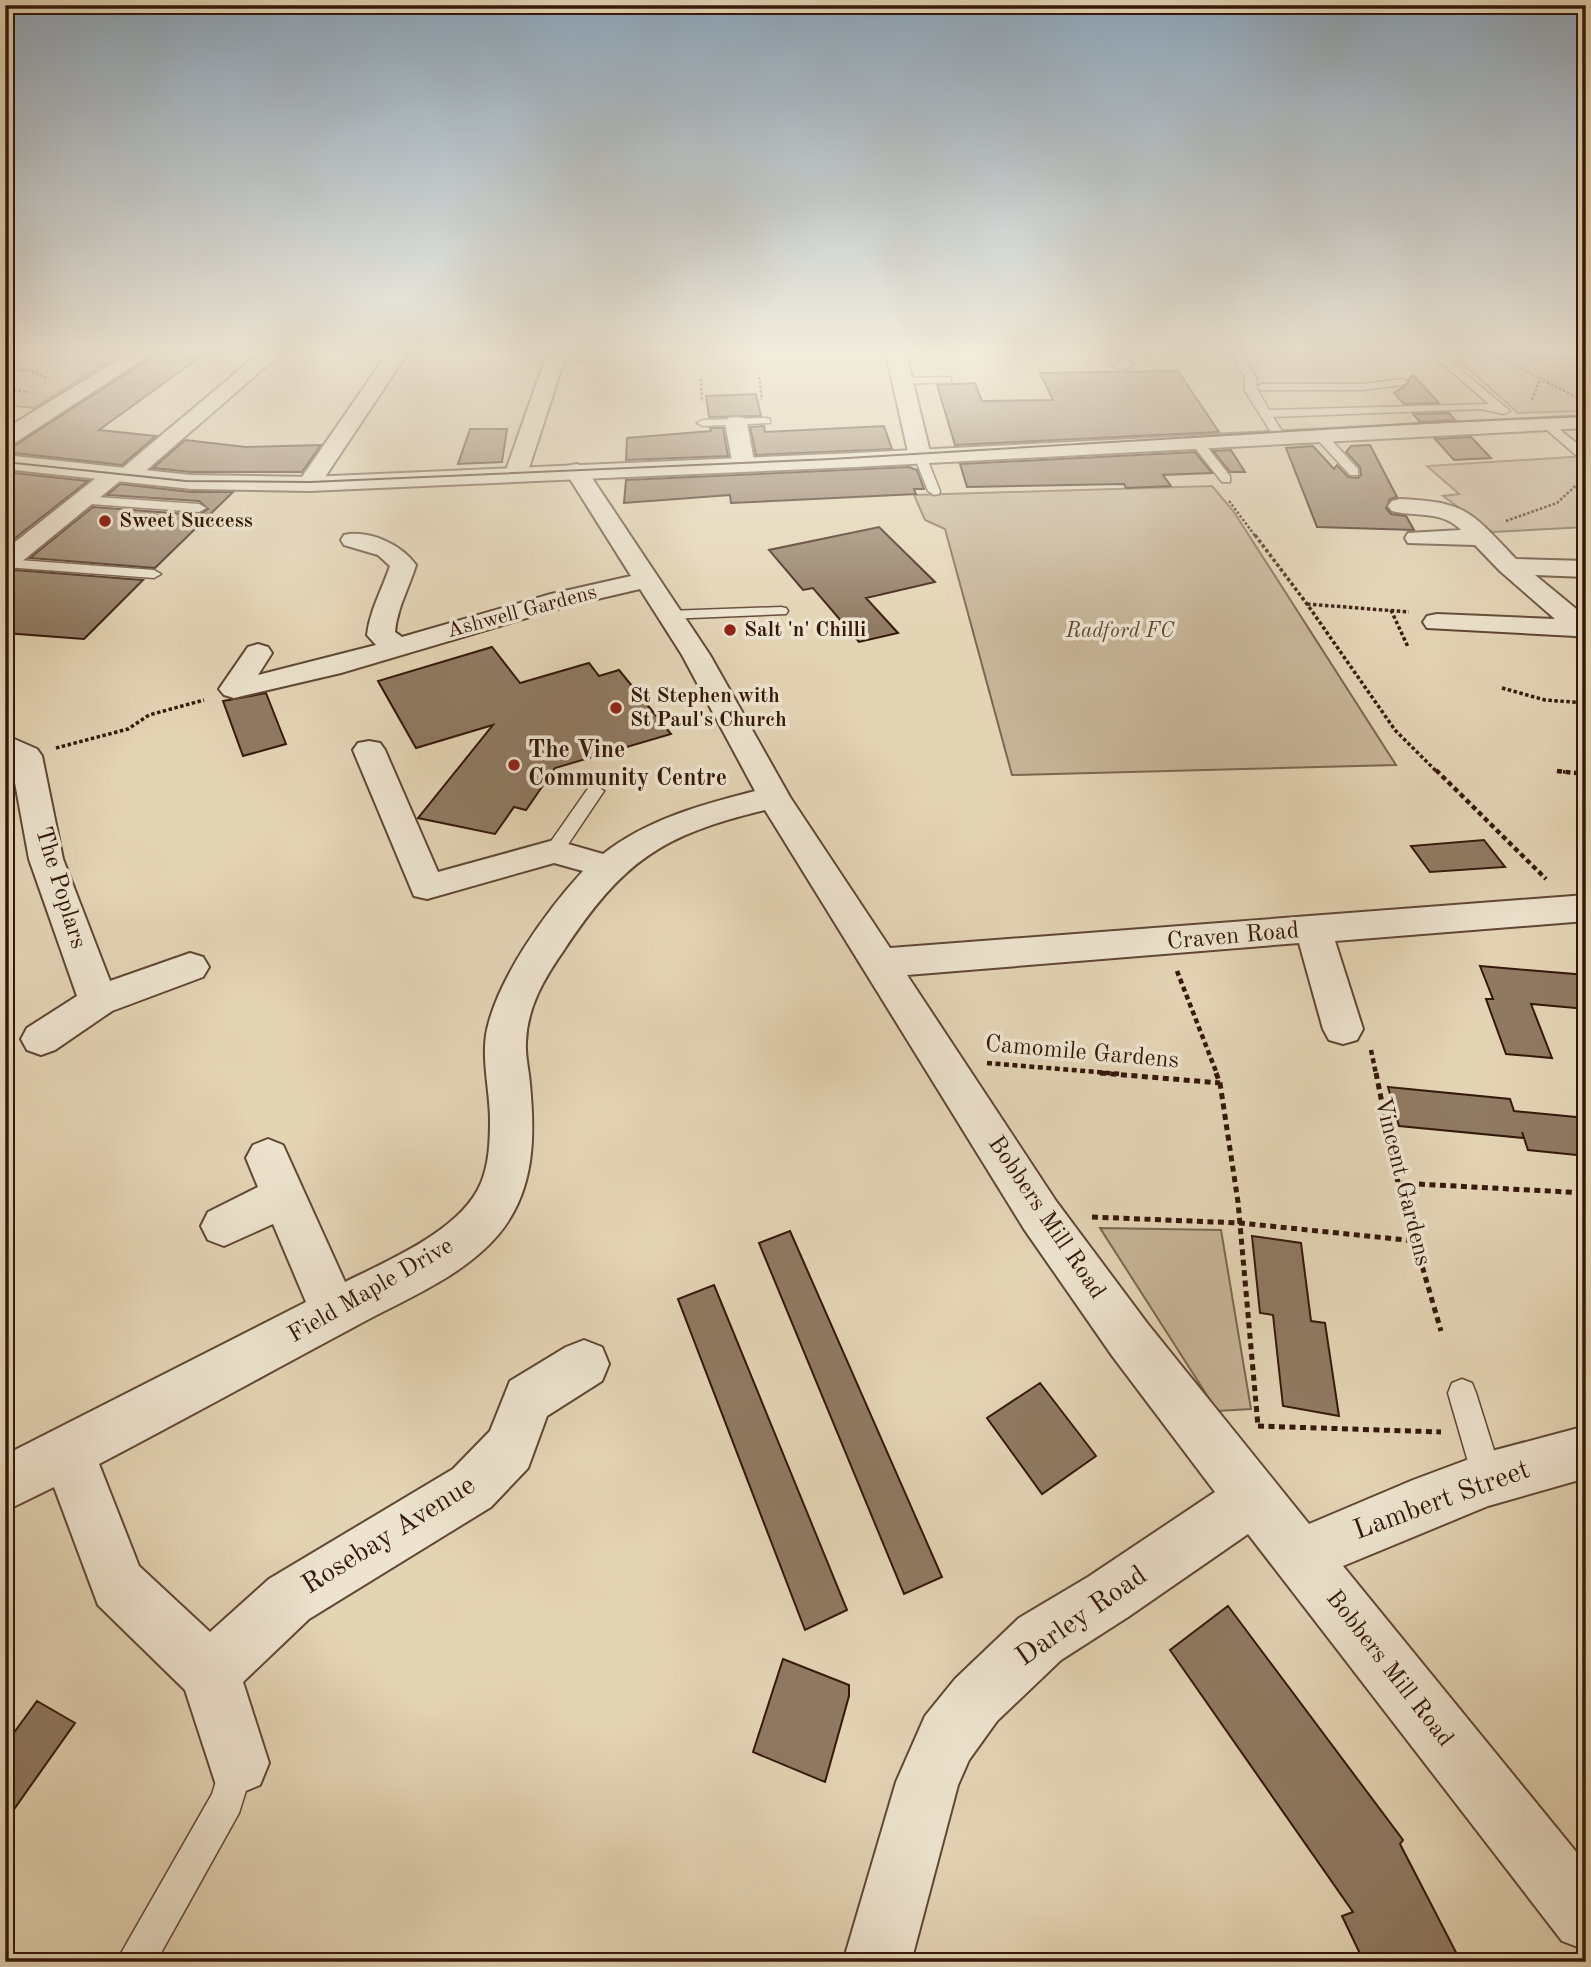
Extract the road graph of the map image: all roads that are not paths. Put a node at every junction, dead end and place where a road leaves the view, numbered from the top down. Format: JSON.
{"nodes":[{"id":1,"x":156,"y":446,"type":"edge"},
{"id":2,"x":335,"y":446,"type":"edge"},
{"id":3,"x":525,"y":446,"type":"edge"},
{"id":4,"x":740,"y":446,"type":"edge"},
{"id":5,"x":918,"y":446,"type":"edge"},
{"id":6,"x":1108,"y":446,"type":"edge"},
{"id":7,"x":1200,"y":446,"type":"edge"},
{"id":8,"x":1330,"y":446,"type":"edge"},
{"id":9,"x":1572,"y":446,"type":"edge"},
{"id":10,"x":1580,"y":452,"type":"dead end"},
{"id":11,"x":920,"y":456,"type":"junction"},
{"id":12,"x":5,"y":462,"type":"edge"},
{"id":13,"x":744,"y":466,"type":"junction"},
{"id":14,"x":576,"y":471,"type":"junction"},
{"id":15,"x":1354,"y":472,"type":"dead end"},
{"id":16,"x":519,"y":474,"type":"junction"},
{"id":17,"x":120,"y":475,"type":"junction"},
{"id":18,"x":1226,"y":479,"type":"dead end"},
{"id":19,"x":309,"y":484,"type":"junction"},
{"id":20,"x":934,"y":491,"type":"dead end"},
{"id":21,"x":82,"y":500,"type":"junction"},
{"id":22,"x":1400,"y":506,"type":"dead end"},
{"id":23,"x":199,"y":508,"type":"dead end"},
{"id":24,"x":1477,"y":533,"type":"junction"},
{"id":25,"x":1417,"y":538,"type":"dead end"},
{"id":26,"x":354,"y":540,"type":"dead end"},
{"id":27,"x":5,"y":563,"type":"edge"},
{"id":28,"x":1509,"y":566,"type":"junction"},
{"id":29,"x":1586,"y":569,"type":"edge"},
{"id":30,"x":153,"y":574,"type":"dead end"},
{"id":31,"x":646,"y":580,"type":"junction"},
{"id":32,"x":781,"y":611,"type":"dead end"},
{"id":33,"x":667,"y":615,"type":"junction"},
{"id":34,"x":1437,"y":622,"type":"road end"},
{"id":35,"x":1584,"y":629,"type":"edge"},
{"id":36,"x":398,"y":647,"type":"junction"},
{"id":37,"x":258,"y":653,"type":"dead end"},
{"id":38,"x":5,"y":723,"type":"edge"},
{"id":39,"x":12,"y":746,"type":"edge"},
{"id":40,"x":369,"y":750,"type":"dead end"},
{"id":41,"x":595,"y":791,"type":"dead end"},
{"id":42,"x":774,"y":797,"type":"junction"},
{"id":43,"x":554,"y":851,"type":"junction"},
{"id":44,"x":608,"y":867,"type":"junction"},
{"id":45,"x":1581,"y":908,"type":"edge"},
{"id":46,"x":1314,"y":930,"type":"junction"},
{"id":47,"x":880,"y":963,"type":"junction"},
{"id":48,"x":190,"y":967,"type":"dead end"},
{"id":49,"x":98,"y":1001,"type":"junction"},
{"id":50,"x":1357,"y":1037,"type":"road end"},
{"id":51,"x":41,"y":1039,"type":"dead end"},
{"id":52,"x":224,"y":1226,"type":"dead end"},
{"id":53,"x":334,"y":1312,"type":"junction"},
{"id":54,"x":584,"y":1364,"type":"dead end"},
{"id":55,"x":1462,"y":1393,"type":"dead end"},
{"id":56,"x":68,"y":1452,"type":"junction"},
{"id":57,"x":1586,"y":1452,"type":"edge"},
{"id":58,"x":1481,"y":1456,"type":"junction"},
{"id":59,"x":5,"y":1484,"type":"edge"},
{"id":60,"x":1253,"y":1498,"type":"junction"},
{"id":61,"x":1300,"y":1556,"type":"junction"},
{"id":62,"x":210,"y":1672,"type":"junction"},
{"id":63,"x":238,"y":1763,"type":"joint"},
{"id":64,"x":1586,"y":1917,"type":"edge"},
{"id":65,"x":135,"y":1962,"type":"edge"},
{"id":66,"x":877,"y":1962,"type":"edge"}],
"edges":[{"from":1,"to":17,"type":"street"},
{"from":2,"to":19,"type":"street"},
{"from":3,"to":16,"type":"street"},
{"from":4,"to":13,"type":"street"},
{"from":5,"to":11,"type":"street"},
{"from":6,"to":11,"type":"street"},
{"from":7,"to":18,"type":"lane"},
{"from":8,"to":15,"type":"lane"},
{"from":9,"to":10,"type":"lane"},
{"from":11,"to":13,"type":"street"},
{"from":11,"to":20,"type":"lane"},
{"from":12,"to":17,"type":"street"},
{"from":13,"to":14,"type":"street"},
{"from":14,"to":16,"type":"street"},
{"from":14,"to":31,"type":"street","name":"Bobbers Mill Road"},
{"from":16,"to":19,"type":"street"},
{"from":17,"to":19,"type":"street"},
{"from":17,"to":21,"type":"street"},
{"from":21,"to":23,"type":"lane"},
{"from":21,"to":27,"type":"street"},
{"from":22,"to":24,"type":"street"},
{"from":24,"to":25,"type":"street"},
{"from":24,"to":28,"type":"street"},
{"from":26,"to":36,"type":"street"},
{"from":27,"to":30,"type":"lane"},
{"from":28,"to":29,"type":"street"},
{"from":28,"to":35,"type":"street"},
{"from":31,"to":33,"type":"street","name":"Bobbers Mill Road"},
{"from":31,"to":36,"type":"street","name":"Ashwell Gardens"},
{"from":32,"to":33,"type":"lane"},
{"from":33,"to":42,"type":"street","name":"Bobbers Mill Road"},
{"from":34,"to":35,"type":"street"},
{"from":36,"to":37,"type":"street","name":"Ashwell Gardens"},
{"from":38,"to":39,"type":"street","name":"The Poplars"},
{"from":39,"to":49,"type":"street","name":"The Poplars"},
{"from":40,"to":43,"type":"street"},
{"from":41,"to":43,"type":"lane"},
{"from":42,"to":44,"type":"street","name":"Field Maple Drive"},
{"from":42,"to":47,"type":"street","name":"Bobbers Mill Road"},
{"from":43,"to":44,"type":"street"},
{"from":44,"to":53,"type":"street","name":"Field Maple Drive"},
{"from":45,"to":46,"type":"street","name":"Craven Road"},
{"from":46,"to":47,"type":"street","name":"Craven Road"},
{"from":46,"to":50,"type":"street"},
{"from":47,"to":60,"type":"street","name":"Bobbers Mill Road"},
{"from":48,"to":49,"type":"street"},
{"from":49,"to":51,"type":"street"},
{"from":52,"to":53,"type":"street"},
{"from":53,"to":56,"type":"street","name":"Field Maple Drive"},
{"from":54,"to":62,"type":"street","name":"Rosebay Avenue"},
{"from":55,"to":58,"type":"lane"},
{"from":56,"to":59,"type":"street","name":"Field Maple Drive"},
{"from":56,"to":62,"type":"street"},
{"from":57,"to":58,"type":"street","name":"Lambert Street"},
{"from":58,"to":61,"type":"street","name":"Lambert Street"},
{"from":60,"to":61,"type":"street","name":"Bobbers Mill Road"},
{"from":60,"to":66,"type":"street","name":"Darley Road"},
{"from":61,"to":64,"type":"street","name":"Bobbers Mill Road"},
{"from":62,"to":63,"type":"street"},
{"from":63,"to":65,"type":"lane"}]}
